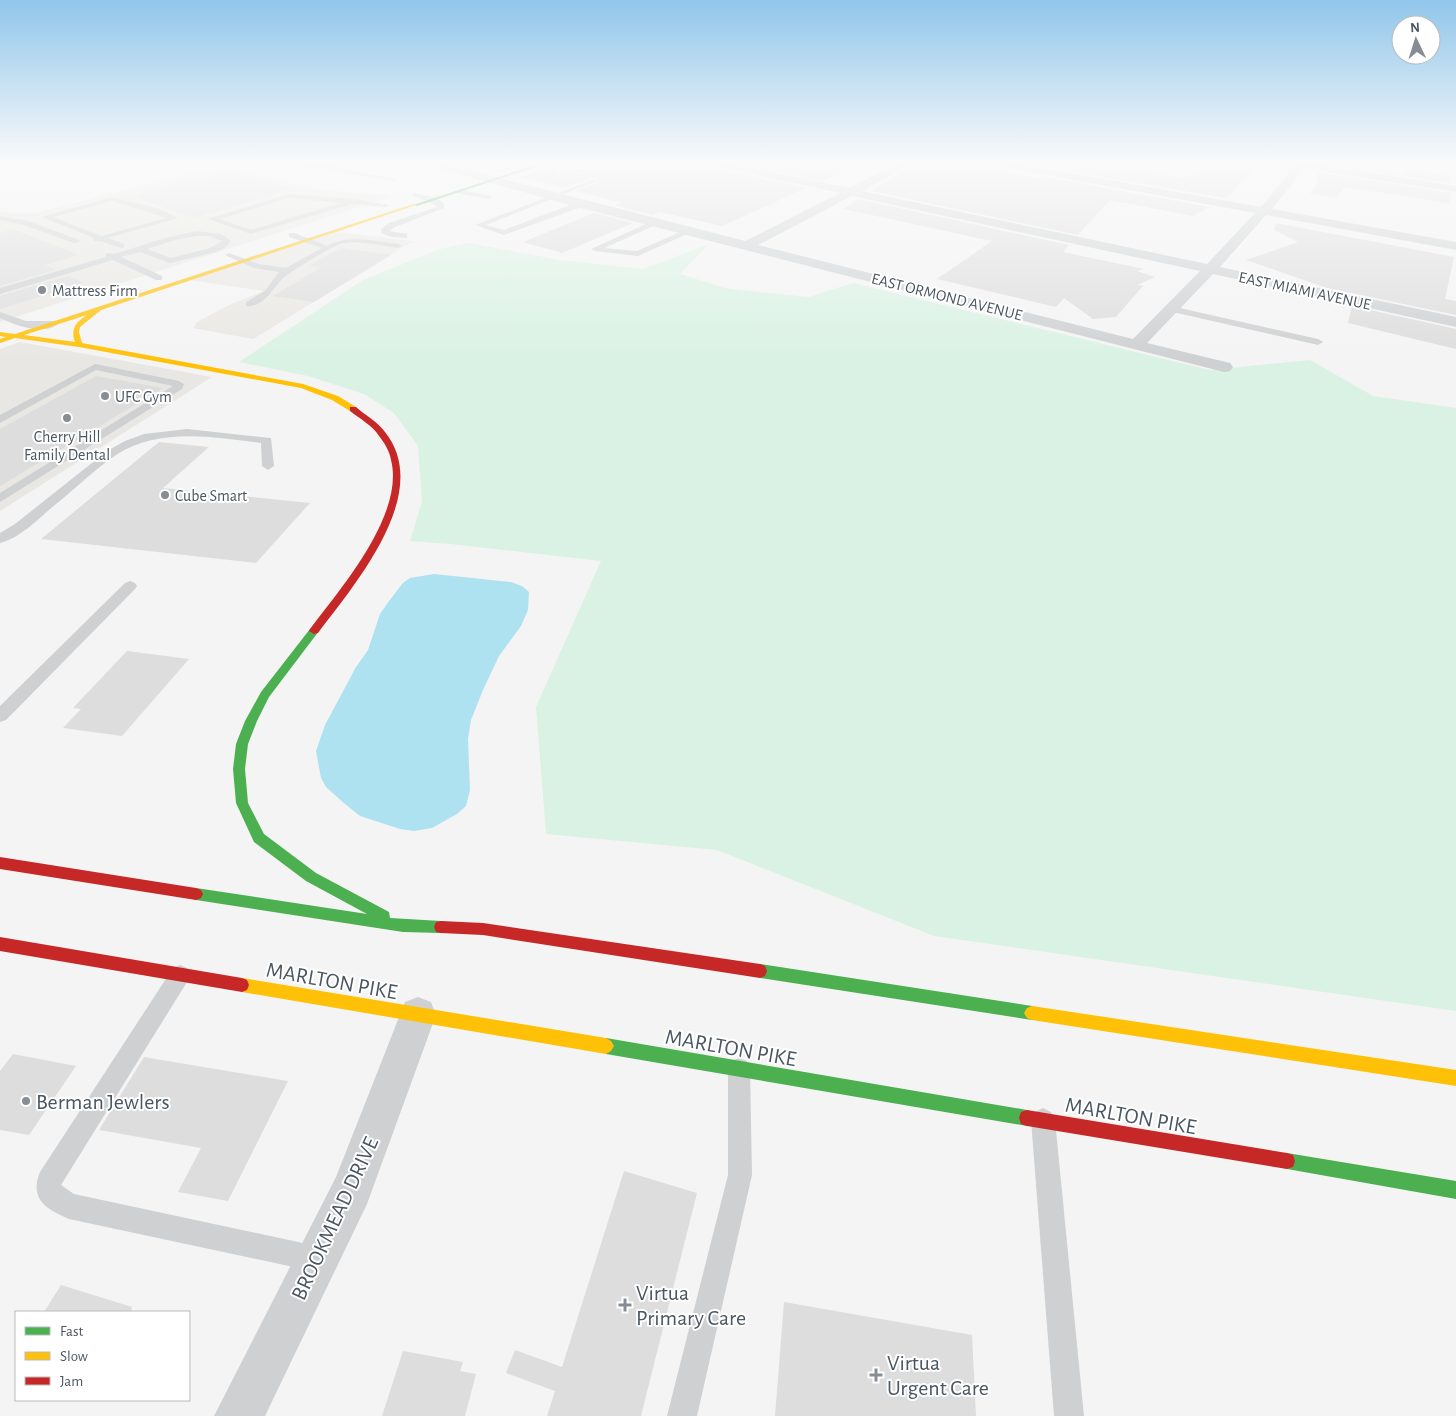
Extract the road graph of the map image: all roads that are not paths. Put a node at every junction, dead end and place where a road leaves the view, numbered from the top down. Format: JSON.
{"nodes":[{"id":1,"x":45,"y":229,"type":"edge"},
{"id":2,"x":76,"y":229,"type":"edge"},
{"id":3,"x":133,"y":229,"type":"edge"},
{"id":4,"x":177,"y":229,"type":"edge"},
{"id":5,"x":242,"y":229,"type":"edge"},
{"id":6,"x":261,"y":229,"type":"edge"},
{"id":7,"x":310,"y":229,"type":"edge"},
{"id":8,"x":343,"y":229,"type":"edge"},
{"id":9,"x":387,"y":229,"type":"edge"},
{"id":10,"x":492,"y":229,"type":"edge"},
{"id":11,"x":514,"y":229,"type":"edge"},
{"id":12,"x":639,"y":229,"type":"edge"},
{"id":13,"x":683,"y":229,"type":"edge"},
{"id":14,"x":779,"y":229,"type":"edge"},
{"id":15,"x":1018,"y":229,"type":"edge"},
{"id":16,"x":1246,"y":229,"type":"edge"},
{"id":17,"x":1359,"y":229,"type":"edge"},
{"id":18,"x":81,"y":231,"type":"junction"},
{"id":19,"x":690,"y":231,"type":"junction"},
{"id":20,"x":189,"y":235,"type":"junction"},
{"id":21,"x":292,"y":235,"type":"junction"},
{"id":22,"x":63,"y":236,"type":"junction"},
{"id":23,"x":404,"y":236,"type":"dead end"},
{"id":24,"x":100,"y":238,"type":"junction"},
{"id":25,"x":309,"y":240,"type":"junction"},
{"id":26,"x":748,"y":245,"type":"junction"},
{"id":27,"x":121,"y":246,"type":"junction"},
{"id":28,"x":398,"y":246,"type":"dead end"},
{"id":29,"x":1456,"y":246,"type":"edge"},
{"id":30,"x":329,"y":248,"type":"junction"},
{"id":31,"x":140,"y":249,"type":"junction"},
{"id":32,"x":229,"y":255,"type":"junction"},
{"id":33,"x":113,"y":257,"type":"junction"},
{"id":34,"x":160,"y":257,"type":"junction"},
{"id":35,"x":244,"y":262,"type":"junction"},
{"id":36,"x":1209,"y":270,"type":"junction"},
{"id":37,"x":287,"y":272,"type":"junction"},
{"id":38,"x":159,"y":278,"type":"junction"},
{"id":39,"x":0,"y":291,"type":"edge"},
{"id":40,"x":249,"y":304,"type":"dead end"},
{"id":41,"x":1171,"y":309,"type":"junction"},
{"id":42,"x":98,"y":310,"type":"junction"},
{"id":43,"x":0,"y":315,"type":"edge"},
{"id":44,"x":1456,"y":322,"type":"edge"},
{"id":45,"x":19,"y":323,"type":"junction"},
{"id":46,"x":58,"y":323,"type":"junction"},
{"id":47,"x":0,"y":329,"type":"edge"},
{"id":48,"x":0,"y":334,"type":"edge"},
{"id":49,"x":18,"y":335,"type":"junction"},
{"id":50,"x":0,"y":341,"type":"edge"},
{"id":51,"x":1318,"y":342,"type":"dead end"},
{"id":52,"x":79,"y":345,"type":"junction"},
{"id":53,"x":1136,"y":345,"type":"junction"},
{"id":54,"x":1224,"y":367,"type":"dead end"},
{"id":55,"x":0,"y":420,"type":"edge"},
{"id":56,"x":268,"y":466,"type":"dead end"},
{"id":57,"x":0,"y":498,"type":"edge"},
{"id":58,"x":0,"y":539,"type":"edge"},
{"id":59,"x":130,"y":586,"type":"dead end"},
{"id":60,"x":0,"y":716,"type":"edge"},
{"id":61,"x":0,"y":863,"type":"edge"},
{"id":62,"x":403,"y":926,"type":"junction"},
{"id":63,"x":0,"y":944,"type":"edge"},
{"id":64,"x":180,"y":975,"type":"junction"},
{"id":65,"x":418,"y":1015,"type":"junction"},
{"id":66,"x":739,"y":1069,"type":"junction"},
{"id":67,"x":1456,"y":1078,"type":"edge"},
{"id":68,"x":1043,"y":1120,"type":"junction"},
{"id":69,"x":1456,"y":1190,"type":"edge"},
{"id":70,"x":318,"y":1259,"type":"junction"},
{"id":71,"x":239,"y":1416,"type":"edge"},
{"id":72,"x":682,"y":1416,"type":"edge"},
{"id":73,"x":1069,"y":1416,"type":"edge"}],
"edges":[{"from":1,"to":22,"type":"lane"},
{"from":2,"to":18,"type":"lane"},
{"from":3,"to":24,"type":"lane"},
{"from":4,"to":27,"type":"lane"},
{"from":5,"to":6,"type":"lane"},
{"from":7,"to":21,"type":"main road"},
{"from":8,"to":25,"type":"main road"},
{"from":9,"to":23,"type":"lane"},
{"from":10,"to":11,"type":"lane"},
{"from":12,"to":19,"type":"lane"},
{"from":13,"to":19,"type":"street","name":"EAST ORMOND AVENUE"},
{"from":14,"to":26,"type":"street"},
{"from":15,"to":36,"type":"street","name":"EAST MIAMI AVENUE"},
{"from":16,"to":36,"type":"street"},
{"from":17,"to":29,"type":"street"},
{"from":18,"to":22,"type":"lane"},
{"from":18,"to":24,"type":"lane"},
{"from":19,"to":26,"type":"street","name":"EAST ORMOND AVENUE"},
{"from":20,"to":31,"type":"lane"},
{"from":20,"to":34,"type":"lane"},
{"from":20,"to":34,"type":"lane"},
{"from":21,"to":25,"type":"lane"},
{"from":21,"to":32,"type":"main road"},
{"from":22,"to":24,"type":"lane"},
{"from":24,"to":27,"type":"lane"},
{"from":25,"to":30,"type":"lane"},
{"from":25,"to":35,"type":"main road"},
{"from":26,"to":53,"type":"street","name":"EAST ORMOND AVENUE"},
{"from":27,"to":33,"type":"lane"},
{"from":28,"to":30,"type":"lane"},
{"from":30,"to":37,"type":"lane"},
{"from":31,"to":33,"type":"lane"},
{"from":31,"to":34,"type":"lane"},
{"from":32,"to":35,"type":"lane"},
{"from":32,"to":38,"type":"main road"},
{"from":33,"to":38,"type":"lane"},
{"from":33,"to":39,"type":"lane"},
{"from":35,"to":37,"type":"lane"},
{"from":35,"to":42,"type":"main road"},
{"from":36,"to":41,"type":"street"},
{"from":36,"to":44,"type":"street","name":"EAST MIAMI AVENUE"},
{"from":37,"to":40,"type":"lane"},
{"from":38,"to":45,"type":"main road"},
{"from":41,"to":51,"type":"lane"},
{"from":41,"to":53,"type":"street"},
{"from":42,"to":46,"type":"main road"},
{"from":42,"to":52,"type":"main road"},
{"from":43,"to":45,"type":"lane"},
{"from":45,"to":46,"type":"lane"},
{"from":45,"to":47,"type":"main road"},
{"from":46,"to":49,"type":"main road"},
{"from":48,"to":49,"type":"main road"},
{"from":49,"to":50,"type":"main road"},
{"from":49,"to":52,"type":"main road"},
{"from":52,"to":62,"type":"main road"},
{"from":53,"to":54,"type":"street","name":"EAST ORMOND AVENUE"},
{"from":55,"to":57,"type":"lane"},
{"from":56,"to":58,"type":"lane"},
{"from":59,"to":60,"type":"lane"},
{"from":61,"to":62,"type":"main road"},
{"from":62,"to":67,"type":"main road"},
{"from":63,"to":64,"type":"main road","name":"MARLTON PIKE"},
{"from":64,"to":65,"type":"main road","name":"MARLTON PIKE"},
{"from":64,"to":70,"type":"lane"},
{"from":65,"to":66,"type":"main road","name":"MARLTON PIKE"},
{"from":65,"to":70,"type":"street","name":"BROOKMEAD DRIVE"},
{"from":66,"to":68,"type":"main road","name":"MARLTON PIKE"},
{"from":66,"to":72,"type":"lane"},
{"from":68,"to":69,"type":"main road","name":"MARLTON PIKE"},
{"from":68,"to":73,"type":"lane"},
{"from":70,"to":71,"type":"street","name":"BROOKMEAD DRIVE"}]}
